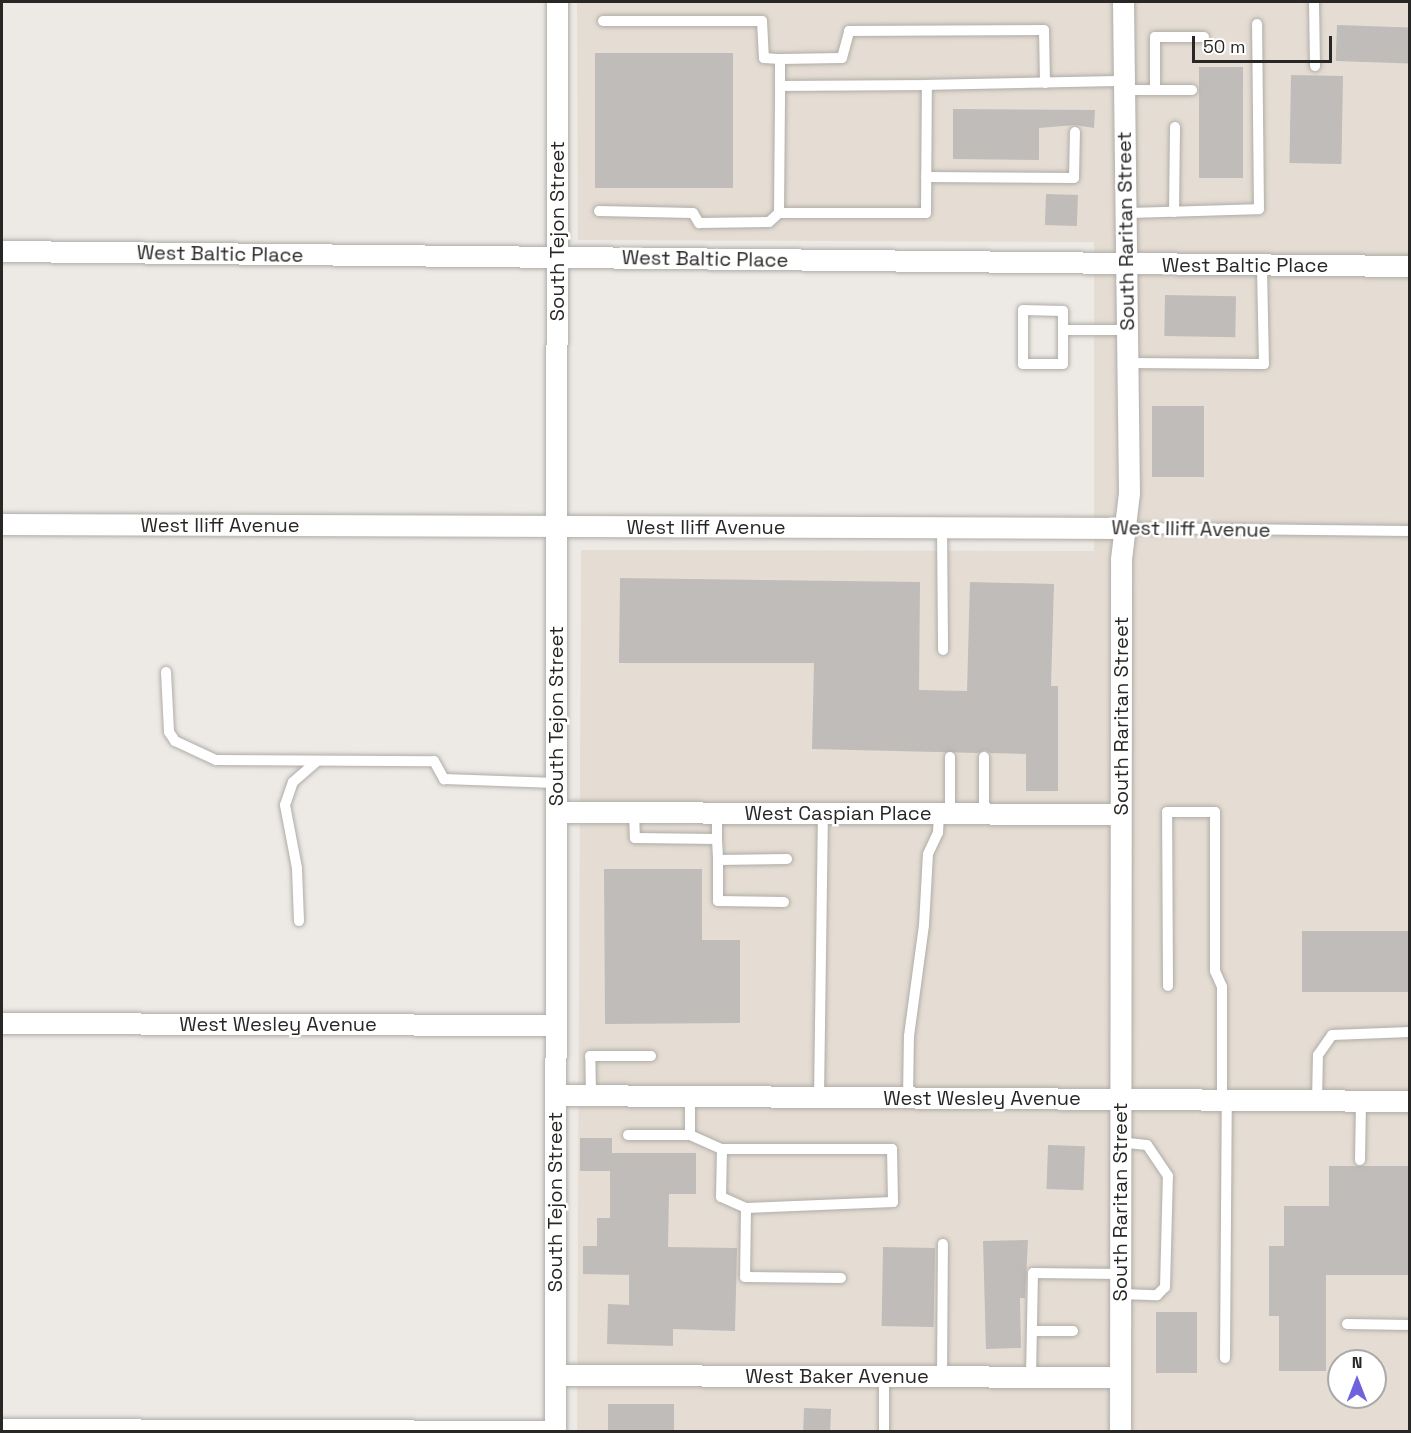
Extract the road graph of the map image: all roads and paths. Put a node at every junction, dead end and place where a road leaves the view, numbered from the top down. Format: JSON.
{"nodes":[{"id":1,"x":557,"y":2,"type":"edge"},
{"id":2,"x":1123,"y":2,"type":"edge"},
{"id":3,"x":1314,"y":2,"type":"edge"},
{"id":4,"x":603,"y":21,"type":"dead end"},
{"id":5,"x":1257,"y":24,"type":"dead end"},
{"id":6,"x":1204,"y":37,"type":"dead end"},
{"id":7,"x":780,"y":59,"type":"junction"},
{"id":8,"x":1315,"y":66,"type":"dead end"},
{"id":9,"x":1045,"y":83,"type":"junction"},
{"id":10,"x":927,"y":85,"type":"junction"},
{"id":11,"x":780,"y":86,"type":"junction"},
{"id":12,"x":1124,"y":86,"type":"junction"},
{"id":13,"x":1155,"y":90,"type":"junction"},
{"id":14,"x":1192,"y":90,"type":"dead end"},
{"id":15,"x":1175,"y":127,"type":"dead end"},
{"id":16,"x":1075,"y":132,"type":"dead end"},
{"id":17,"x":926,"y":177,"type":"junction"},
{"id":18,"x":599,"y":211,"type":"dead end"},
{"id":19,"x":1174,"y":212,"type":"junction"},
{"id":20,"x":779,"y":213,"type":"junction"},
{"id":21,"x":1126,"y":213,"type":"junction"},
{"id":22,"x":2,"y":251,"type":"edge"},
{"id":23,"x":557,"y":258,"type":"junction"},
{"id":24,"x":1126,"y":264,"type":"junction"},
{"id":25,"x":1262,"y":265,"type":"junction"},
{"id":26,"x":1410,"y":266,"type":"edge"},
{"id":27,"x":1063,"y":330,"type":"junction"},
{"id":28,"x":1127,"y":330,"type":"junction"},
{"id":29,"x":1128,"y":363,"type":"junction"},
{"id":30,"x":2,"y":524,"type":"edge"},
{"id":31,"x":556,"y":526,"type":"junction"},
{"id":32,"x":942,"y":528,"type":"junction"},
{"id":33,"x":1125,"y":528,"type":"junction"},
{"id":34,"x":1410,"y":531,"type":"edge"},
{"id":35,"x":943,"y":650,"type":"dead end"},
{"id":36,"x":166,"y":672,"type":"dead end"},
{"id":37,"x":950,"y":757,"type":"dead end"},
{"id":38,"x":984,"y":757,"type":"dead end"},
{"id":39,"x":317,"y":761,"type":"junction"},
{"id":40,"x":556,"y":783,"type":"junction"},
{"id":41,"x":556,"y":812,"type":"junction"},
{"id":42,"x":634,"y":812,"type":"junction"},
{"id":43,"x":717,"y":813,"type":"junction"},
{"id":44,"x":823,"y":813,"type":"junction"},
{"id":45,"x":944,"y":813,"type":"junction"},
{"id":46,"x":984,"y":814,"type":"junction"},
{"id":47,"x":1120,"y":814,"type":"junction"},
{"id":48,"x":717,"y":839,"type":"junction"},
{"id":49,"x":787,"y":859,"type":"dead end"},
{"id":50,"x":718,"y":860,"type":"junction"},
{"id":51,"x":784,"y":902,"type":"dead end"},
{"id":52,"x":299,"y":921,"type":"dead end"},
{"id":53,"x":1168,"y":986,"type":"dead end"},
{"id":54,"x":2,"y":1023,"type":"edge"},
{"id":55,"x":555,"y":1025,"type":"junction"},
{"id":56,"x":1410,"y":1032,"type":"edge"},
{"id":57,"x":651,"y":1056,"type":"dead end"},
{"id":58,"x":555,"y":1095,"type":"junction"},
{"id":59,"x":591,"y":1095,"type":"junction"},
{"id":60,"x":690,"y":1096,"type":"junction"},
{"id":61,"x":819,"y":1097,"type":"junction"},
{"id":62,"x":908,"y":1097,"type":"junction"},
{"id":63,"x":1120,"y":1099,"type":"junction"},
{"id":64,"x":1225,"y":1100,"type":"junction"},
{"id":65,"x":1317,"y":1101,"type":"junction"},
{"id":66,"x":1361,"y":1101,"type":"junction"},
{"id":67,"x":1410,"y":1101,"type":"edge"},
{"id":68,"x":628,"y":1135,"type":"dead end"},
{"id":69,"x":690,"y":1135,"type":"junction"},
{"id":70,"x":1120,"y":1142,"type":"junction"},
{"id":71,"x":722,"y":1149,"type":"junction"},
{"id":72,"x":1360,"y":1160,"type":"dead end"},
{"id":73,"x":746,"y":1208,"type":"junction"},
{"id":74,"x":943,"y":1244,"type":"dead end"},
{"id":75,"x":841,"y":1278,"type":"dead end"},
{"id":76,"x":1120,"y":1284,"type":"junction"},
{"id":77,"x":1347,"y":1324,"type":"dead end"},
{"id":78,"x":1410,"y":1325,"type":"edge"},
{"id":79,"x":1034,"y":1331,"type":"junction"},
{"id":80,"x":1073,"y":1331,"type":"dead end"},
{"id":81,"x":1225,"y":1358,"type":"dead end"},
{"id":82,"x":555,"y":1375,"type":"junction"},
{"id":83,"x":884,"y":1376,"type":"junction"},
{"id":84,"x":942,"y":1377,"type":"junction"},
{"id":85,"x":1031,"y":1377,"type":"junction"},
{"id":86,"x":1120,"y":1377,"type":"junction"},
{"id":87,"x":2,"y":1429,"type":"edge"},
{"id":88,"x":555,"y":1431,"type":"edge"},
{"id":89,"x":884,"y":1431,"type":"edge"},
{"id":90,"x":1120,"y":1431,"type":"edge"}],
"edges":[{"from":1,"to":23,"type":"street","name":"South Tejon Street"},
{"from":2,"to":12,"type":"street","name":"South Raritan Street"},
{"from":3,"to":8,"type":"lane"},
{"from":4,"to":7,"type":"lane"},
{"from":5,"to":19,"type":"lane"},
{"from":6,"to":13,"type":"lane"},
{"from":7,"to":9,"type":"lane"},
{"from":7,"to":11,"type":"lane"},
{"from":9,"to":10,"type":"lane"},
{"from":9,"to":12,"type":"lane"},
{"from":10,"to":11,"type":"lane"},
{"from":10,"to":17,"type":"lane"},
{"from":11,"to":20,"type":"lane"},
{"from":12,"to":13,"type":"lane"},
{"from":12,"to":21,"type":"street","name":"South Raritan Street"},
{"from":13,"to":14,"type":"lane"},
{"from":15,"to":19,"type":"lane"},
{"from":16,"to":17,"type":"lane"},
{"from":17,"to":20,"type":"lane"},
{"from":18,"to":20,"type":"lane"},
{"from":19,"to":21,"type":"lane"},
{"from":21,"to":24,"type":"street","name":"South Raritan Street"},
{"from":22,"to":23,"type":"street","name":"West Baltic Place"},
{"from":23,"to":24,"type":"street","name":"West Baltic Place"},
{"from":23,"to":31,"type":"street","name":"South Tejon Street"},
{"from":24,"to":25,"type":"street","name":"West Baltic Place"},
{"from":24,"to":28,"type":"street","name":"South Raritan Street"},
{"from":25,"to":26,"type":"street","name":"West Baltic Place"},
{"from":25,"to":29,"type":"lane"},
{"from":27,"to":27,"type":"lane"},
{"from":27,"to":28,"type":"lane"},
{"from":28,"to":29,"type":"street","name":"South Raritan Street"},
{"from":29,"to":33,"type":"street","name":"South Raritan Street"},
{"from":30,"to":31,"type":"street","name":"West Iliff Avenue"},
{"from":31,"to":32,"type":"street","name":"West Iliff Avenue"},
{"from":31,"to":40,"type":"street","name":"South Tejon Street"},
{"from":32,"to":33,"type":"street","name":"West Iliff Avenue"},
{"from":32,"to":35,"type":"lane"},
{"from":33,"to":34,"type":"lane","name":"West Iliff Avenue"},
{"from":33,"to":47,"type":"street","name":"South Raritan Street"},
{"from":36,"to":39,"type":"lane"},
{"from":37,"to":45,"type":"lane"},
{"from":38,"to":46,"type":"lane"},
{"from":39,"to":40,"type":"lane"},
{"from":39,"to":52,"type":"lane"},
{"from":40,"to":41,"type":"street","name":"South Tejon Street"},
{"from":41,"to":42,"type":"street","name":"West Caspian Place"},
{"from":41,"to":55,"type":"street","name":"South Tejon Street"},
{"from":42,"to":43,"type":"street","name":"West Caspian Place"},
{"from":42,"to":48,"type":"lane"},
{"from":43,"to":44,"type":"street","name":"West Caspian Place"},
{"from":43,"to":48,"type":"lane"},
{"from":44,"to":45,"type":"street","name":"West Caspian Place"},
{"from":44,"to":61,"type":"lane"},
{"from":45,"to":46,"type":"street","name":"West Caspian Place"},
{"from":45,"to":62,"type":"lane"},
{"from":46,"to":47,"type":"street","name":"West Caspian Place"},
{"from":47,"to":63,"type":"street","name":"South Raritan Street"},
{"from":48,"to":50,"type":"lane"},
{"from":49,"to":50,"type":"lane"},
{"from":50,"to":51,"type":"lane"},
{"from":53,"to":64,"type":"lane"},
{"from":54,"to":55,"type":"street","name":"West Wesley Avenue"},
{"from":55,"to":58,"type":"street","name":"South Tejon Street"},
{"from":56,"to":65,"type":"lane"},
{"from":57,"to":59,"type":"lane"},
{"from":58,"to":59,"type":"street","name":"West Wesley Avenue"},
{"from":58,"to":82,"type":"street","name":"South Tejon Street"},
{"from":59,"to":60,"type":"street","name":"West Wesley Avenue"},
{"from":60,"to":61,"type":"street","name":"West Wesley Avenue"},
{"from":60,"to":69,"type":"lane"},
{"from":61,"to":62,"type":"street","name":"West Wesley Avenue"},
{"from":62,"to":63,"type":"street","name":"West Wesley Avenue"},
{"from":63,"to":64,"type":"street","name":"West Wesley Avenue"},
{"from":63,"to":70,"type":"street","name":"South Raritan Street"},
{"from":64,"to":65,"type":"street","name":"West Wesley Avenue"},
{"from":64,"to":81,"type":"lane"},
{"from":65,"to":66,"type":"street","name":"West Wesley Avenue"},
{"from":66,"to":67,"type":"street","name":"West Wesley Avenue"},
{"from":66,"to":72,"type":"lane"},
{"from":68,"to":69,"type":"lane"},
{"from":69,"to":71,"type":"lane"},
{"from":70,"to":76,"type":"street","name":"South Raritan Street"},
{"from":70,"to":76,"type":"lane"},
{"from":71,"to":73,"type":"lane"},
{"from":71,"to":73,"type":"lane"},
{"from":73,"to":75,"type":"lane"},
{"from":74,"to":84,"type":"lane"},
{"from":76,"to":79,"type":"lane"},
{"from":76,"to":86,"type":"street","name":"South Raritan Street"},
{"from":77,"to":78,"type":"lane"},
{"from":79,"to":80,"type":"lane"},
{"from":79,"to":85,"type":"lane"},
{"from":82,"to":83,"type":"street","name":"West Baker Avenue"},
{"from":82,"to":88,"type":"street","name":"South Tejon Street"},
{"from":83,"to":84,"type":"street","name":"West Baker Avenue"},
{"from":83,"to":89,"type":"lane"},
{"from":84,"to":85,"type":"street","name":"West Baker Avenue"},
{"from":85,"to":86,"type":"street","name":"West Baker Avenue"},
{"from":86,"to":90,"type":"street","name":"South Raritan Street"},
{"from":87,"to":88,"type":"street"}]}
